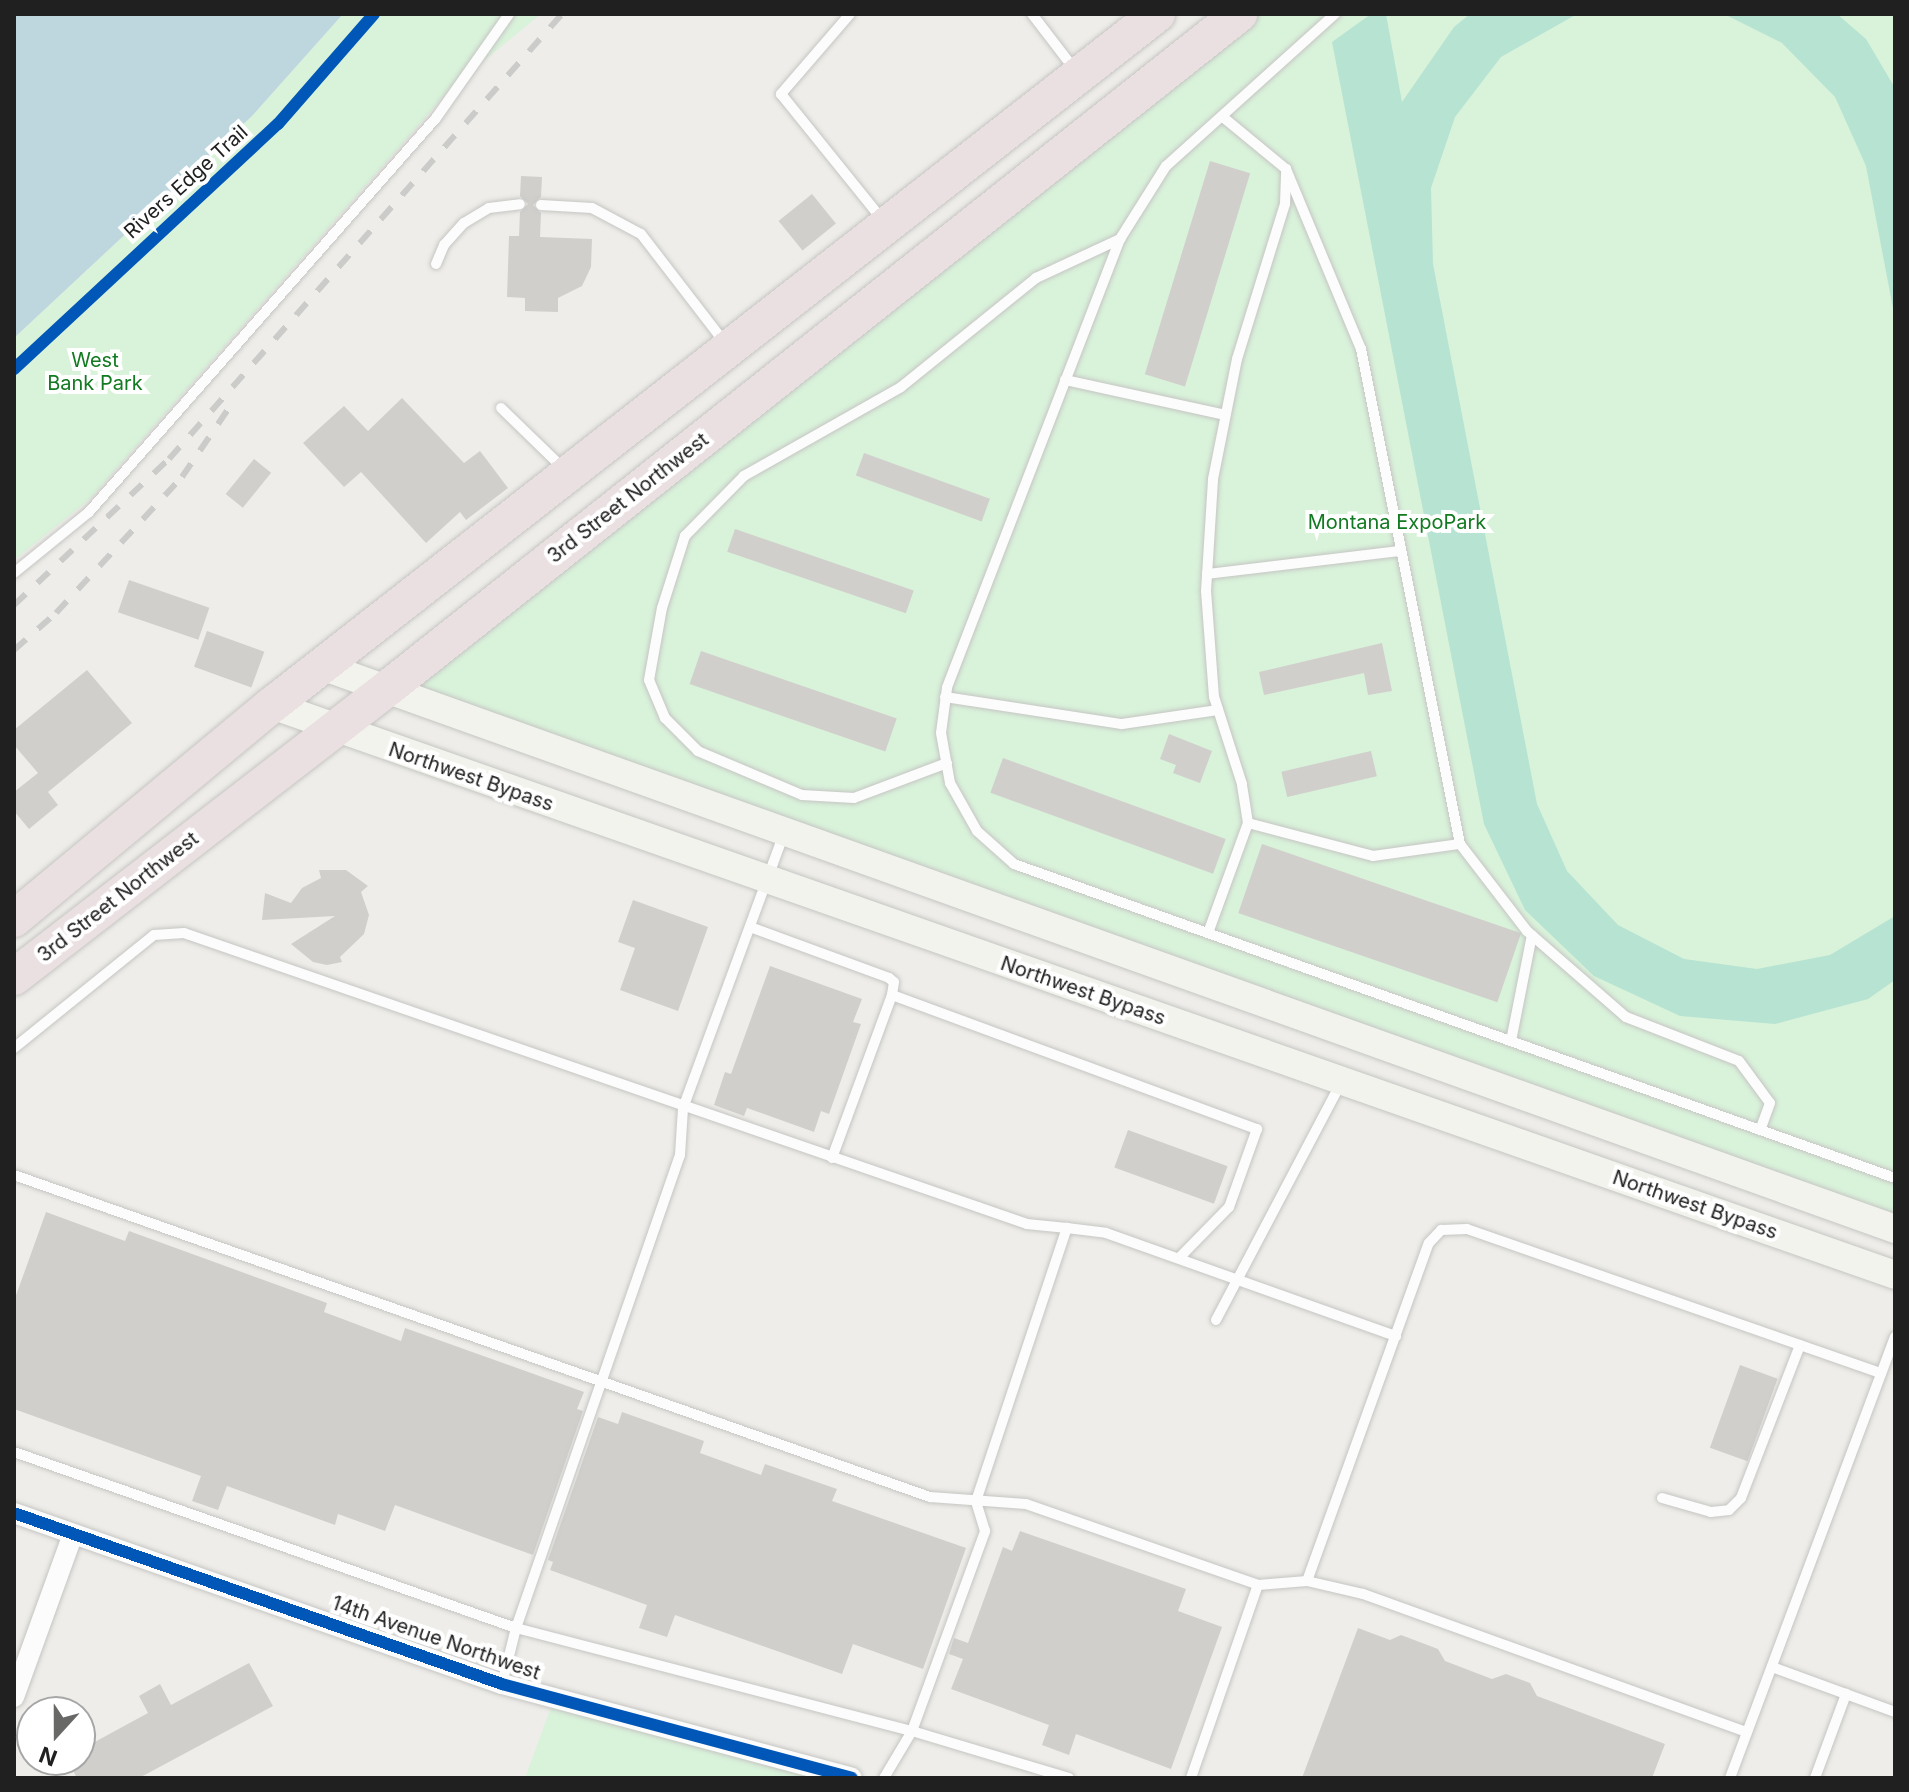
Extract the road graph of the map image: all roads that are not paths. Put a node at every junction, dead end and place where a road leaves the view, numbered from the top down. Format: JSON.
{"nodes":[{"id":1,"x":509,"y":14,"type":"edge"},
{"id":2,"x":850,"y":14,"type":"edge"},
{"id":3,"x":1032,"y":14,"type":"edge"},
{"id":4,"x":1157,"y":14,"type":"edge"},
{"id":5,"x":1239,"y":14,"type":"edge"},
{"id":6,"x":1335,"y":14,"type":"edge"},
{"id":7,"x":1078,"y":75,"type":"junction"},
{"id":8,"x":1223,"y":117,"type":"junction"},
{"id":9,"x":1286,"y":169,"type":"junction"},
{"id":10,"x":520,"y":204,"type":"dead end"},
{"id":11,"x":541,"y":205,"type":"dead end"},
{"id":12,"x":886,"y":224,"type":"junction"},
{"id":13,"x":1120,"y":239,"type":"junction"},
{"id":14,"x":436,"y":264,"type":"dead end"},
{"id":15,"x":729,"y":347,"type":"junction"},
{"id":16,"x":1065,"y":380,"type":"junction"},
{"id":17,"x":501,"y":408,"type":"dead end"},
{"id":18,"x":1225,"y":415,"type":"junction"},
{"id":19,"x":568,"y":474,"type":"junction"},
{"id":20,"x":1401,"y":551,"type":"junction"},
{"id":21,"x":14,"y":573,"type":"edge"},
{"id":22,"x":1207,"y":574,"type":"junction"},
{"id":23,"x":322,"y":666,"type":"junction"},
{"id":24,"x":388,"y":688,"type":"junction"},
{"id":25,"x":945,"y":697,"type":"junction"},
{"id":26,"x":272,"y":705,"type":"junction"},
{"id":27,"x":1218,"y":710,"type":"junction"},
{"id":28,"x":334,"y":729,"type":"junction"},
{"id":29,"x":947,"y":763,"type":"junction"},
{"id":30,"x":1248,"y":823,"type":"junction"},
{"id":31,"x":785,"y":830,"type":"junction"},
{"id":32,"x":1460,"y":844,"type":"junction"},
{"id":33,"x":767,"y":881,"type":"junction"},
{"id":34,"x":14,"y":919,"type":"edge"},
{"id":35,"x":750,"y":927,"type":"junction"},
{"id":36,"x":1208,"y":933,"type":"junction"},
{"id":37,"x":1532,"y":935,"type":"junction"},
{"id":38,"x":14,"y":977,"type":"edge"},
{"id":39,"x":892,"y":995,"type":"junction"},
{"id":40,"x":1511,"y":1041,"type":"junction"},
{"id":41,"x":14,"y":1048,"type":"edge"},
{"id":42,"x":1342,"y":1082,"type":"junction"},
{"id":43,"x":683,"y":1108,"type":"junction"},
{"id":44,"x":1760,"y":1130,"type":"junction"},
{"id":45,"x":832,"y":1158,"type":"junction"},
{"id":46,"x":14,"y":1175,"type":"edge"},
{"id":47,"x":1895,"y":1178,"type":"edge"},
{"id":48,"x":1067,"y":1228,"type":"junction"},
{"id":49,"x":1895,"y":1229,"type":"edge"},
{"id":50,"x":1179,"y":1258,"type":"junction"},
{"id":51,"x":1895,"y":1275,"type":"edge"},
{"id":52,"x":1236,"y":1278,"type":"junction"},
{"id":53,"x":1216,"y":1320,"type":"dead end"},
{"id":54,"x":1396,"y":1336,"type":"junction"},
{"id":55,"x":1895,"y":1337,"type":"edge"},
{"id":56,"x":1800,"y":1345,"type":"junction"},
{"id":57,"x":1881,"y":1373,"type":"junction"},
{"id":58,"x":601,"y":1382,"type":"junction"},
{"id":59,"x":14,"y":1452,"type":"edge"},
{"id":60,"x":1662,"y":1498,"type":"dead end"},
{"id":61,"x":976,"y":1501,"type":"junction"},
{"id":62,"x":14,"y":1513,"type":"edge"},
{"id":63,"x":73,"y":1534,"type":"junction"},
{"id":64,"x":1307,"y":1581,"type":"junction"},
{"id":65,"x":1258,"y":1585,"type":"junction"},
{"id":66,"x":516,"y":1628,"type":"junction"},
{"id":67,"x":1772,"y":1667,"type":"junction"},
{"id":68,"x":502,"y":1684,"type":"junction"},
{"id":69,"x":1846,"y":1694,"type":"junction"},
{"id":70,"x":14,"y":1697,"type":"edge"},
{"id":71,"x":1895,"y":1712,"type":"edge"},
{"id":72,"x":912,"y":1731,"type":"junction"},
{"id":73,"x":1747,"y":1732,"type":"junction"},
{"id":74,"x":825,"y":1774,"type":"edge"},
{"id":75,"x":852,"y":1778,"type":"edge"},
{"id":76,"x":884,"y":1778,"type":"edge"},
{"id":77,"x":1069,"y":1778,"type":"edge"},
{"id":78,"x":1191,"y":1778,"type":"edge"},
{"id":79,"x":1730,"y":1778,"type":"edge"},
{"id":80,"x":1815,"y":1778,"type":"edge"}],
"edges":[{"from":1,"to":21,"type":"lane"},
{"from":2,"to":12,"type":"lane"},
{"from":3,"to":7,"type":"lane"},
{"from":4,"to":7,"type":"highway"},
{"from":5,"to":24,"type":"highway","name":"3rd Street Northwest"},
{"from":6,"to":8,"type":"lane"},
{"from":7,"to":12,"type":"highway"},
{"from":8,"to":9,"type":"lane"},
{"from":8,"to":13,"type":"lane"},
{"from":9,"to":18,"type":"lane"},
{"from":9,"to":20,"type":"lane"},
{"from":10,"to":14,"type":"lane"},
{"from":11,"to":15,"type":"lane"},
{"from":12,"to":15,"type":"highway"},
{"from":13,"to":16,"type":"lane"},
{"from":13,"to":29,"type":"lane"},
{"from":15,"to":19,"type":"highway"},
{"from":16,"to":18,"type":"lane"},
{"from":16,"to":25,"type":"lane"},
{"from":17,"to":19,"type":"lane"},
{"from":18,"to":22,"type":"lane"},
{"from":19,"to":23,"type":"highway"},
{"from":20,"to":22,"type":"lane"},
{"from":20,"to":32,"type":"lane"},
{"from":22,"to":27,"type":"lane"},
{"from":23,"to":24,"type":"main road"},
{"from":23,"to":26,"type":"highway"},
{"from":24,"to":28,"type":"highway","name":"3rd Street Northwest"},
{"from":24,"to":31,"type":"main road"},
{"from":25,"to":27,"type":"lane"},
{"from":25,"to":29,"type":"lane"},
{"from":26,"to":28,"type":"main road","name":"Northwest Bypass"},
{"from":26,"to":34,"type":"highway"},
{"from":27,"to":30,"type":"lane"},
{"from":28,"to":33,"type":"main road","name":"Northwest Bypass"},
{"from":28,"to":38,"type":"highway","name":"3rd Street Northwest"},
{"from":29,"to":36,"type":"lane"},
{"from":30,"to":32,"type":"lane"},
{"from":30,"to":36,"type":"lane"},
{"from":31,"to":33,"type":"lane"},
{"from":31,"to":49,"type":"main road"},
{"from":32,"to":37,"type":"lane"},
{"from":33,"to":35,"type":"lane"},
{"from":33,"to":42,"type":"main road","name":"Northwest Bypass"},
{"from":35,"to":39,"type":"lane"},
{"from":35,"to":43,"type":"lane"},
{"from":36,"to":40,"type":"lane"},
{"from":37,"to":40,"type":"lane"},
{"from":37,"to":44,"type":"lane"},
{"from":39,"to":45,"type":"lane"},
{"from":39,"to":50,"type":"lane"},
{"from":40,"to":44,"type":"lane"},
{"from":41,"to":43,"type":"lane"},
{"from":42,"to":51,"type":"main road","name":"Northwest Bypass"},
{"from":42,"to":52,"type":"lane"},
{"from":43,"to":45,"type":"lane"},
{"from":43,"to":58,"type":"lane"},
{"from":44,"to":47,"type":"lane"},
{"from":45,"to":48,"type":"lane"},
{"from":46,"to":58,"type":"lane"},
{"from":48,"to":50,"type":"lane"},
{"from":48,"to":61,"type":"lane"},
{"from":50,"to":52,"type":"lane"},
{"from":52,"to":53,"type":"lane"},
{"from":52,"to":54,"type":"lane"},
{"from":54,"to":56,"type":"lane"},
{"from":54,"to":64,"type":"lane"},
{"from":55,"to":57,"type":"lane"},
{"from":56,"to":57,"type":"lane"},
{"from":56,"to":60,"type":"lane"},
{"from":57,"to":67,"type":"lane"},
{"from":58,"to":61,"type":"lane"},
{"from":58,"to":66,"type":"lane"},
{"from":59,"to":66,"type":"lane"},
{"from":61,"to":65,"type":"lane"},
{"from":61,"to":72,"type":"lane"},
{"from":62,"to":63,"type":"street","name":"14th Avenue Northwest"},
{"from":63,"to":68,"type":"street","name":"14th Avenue Northwest"},
{"from":63,"to":70,"type":"street"},
{"from":64,"to":65,"type":"lane"},
{"from":64,"to":73,"type":"lane"},
{"from":65,"to":78,"type":"lane"},
{"from":66,"to":68,"type":"lane"},
{"from":66,"to":72,"type":"lane"},
{"from":67,"to":69,"type":"lane"},
{"from":67,"to":73,"type":"lane"},
{"from":68,"to":74,"type":"street","name":"14th Avenue Northwest"},
{"from":69,"to":71,"type":"lane"},
{"from":69,"to":80,"type":"lane"},
{"from":72,"to":76,"type":"lane"},
{"from":72,"to":77,"type":"lane"},
{"from":73,"to":79,"type":"lane"},
{"from":74,"to":75,"type":"street","name":"14th Avenue Northwest"}]}
